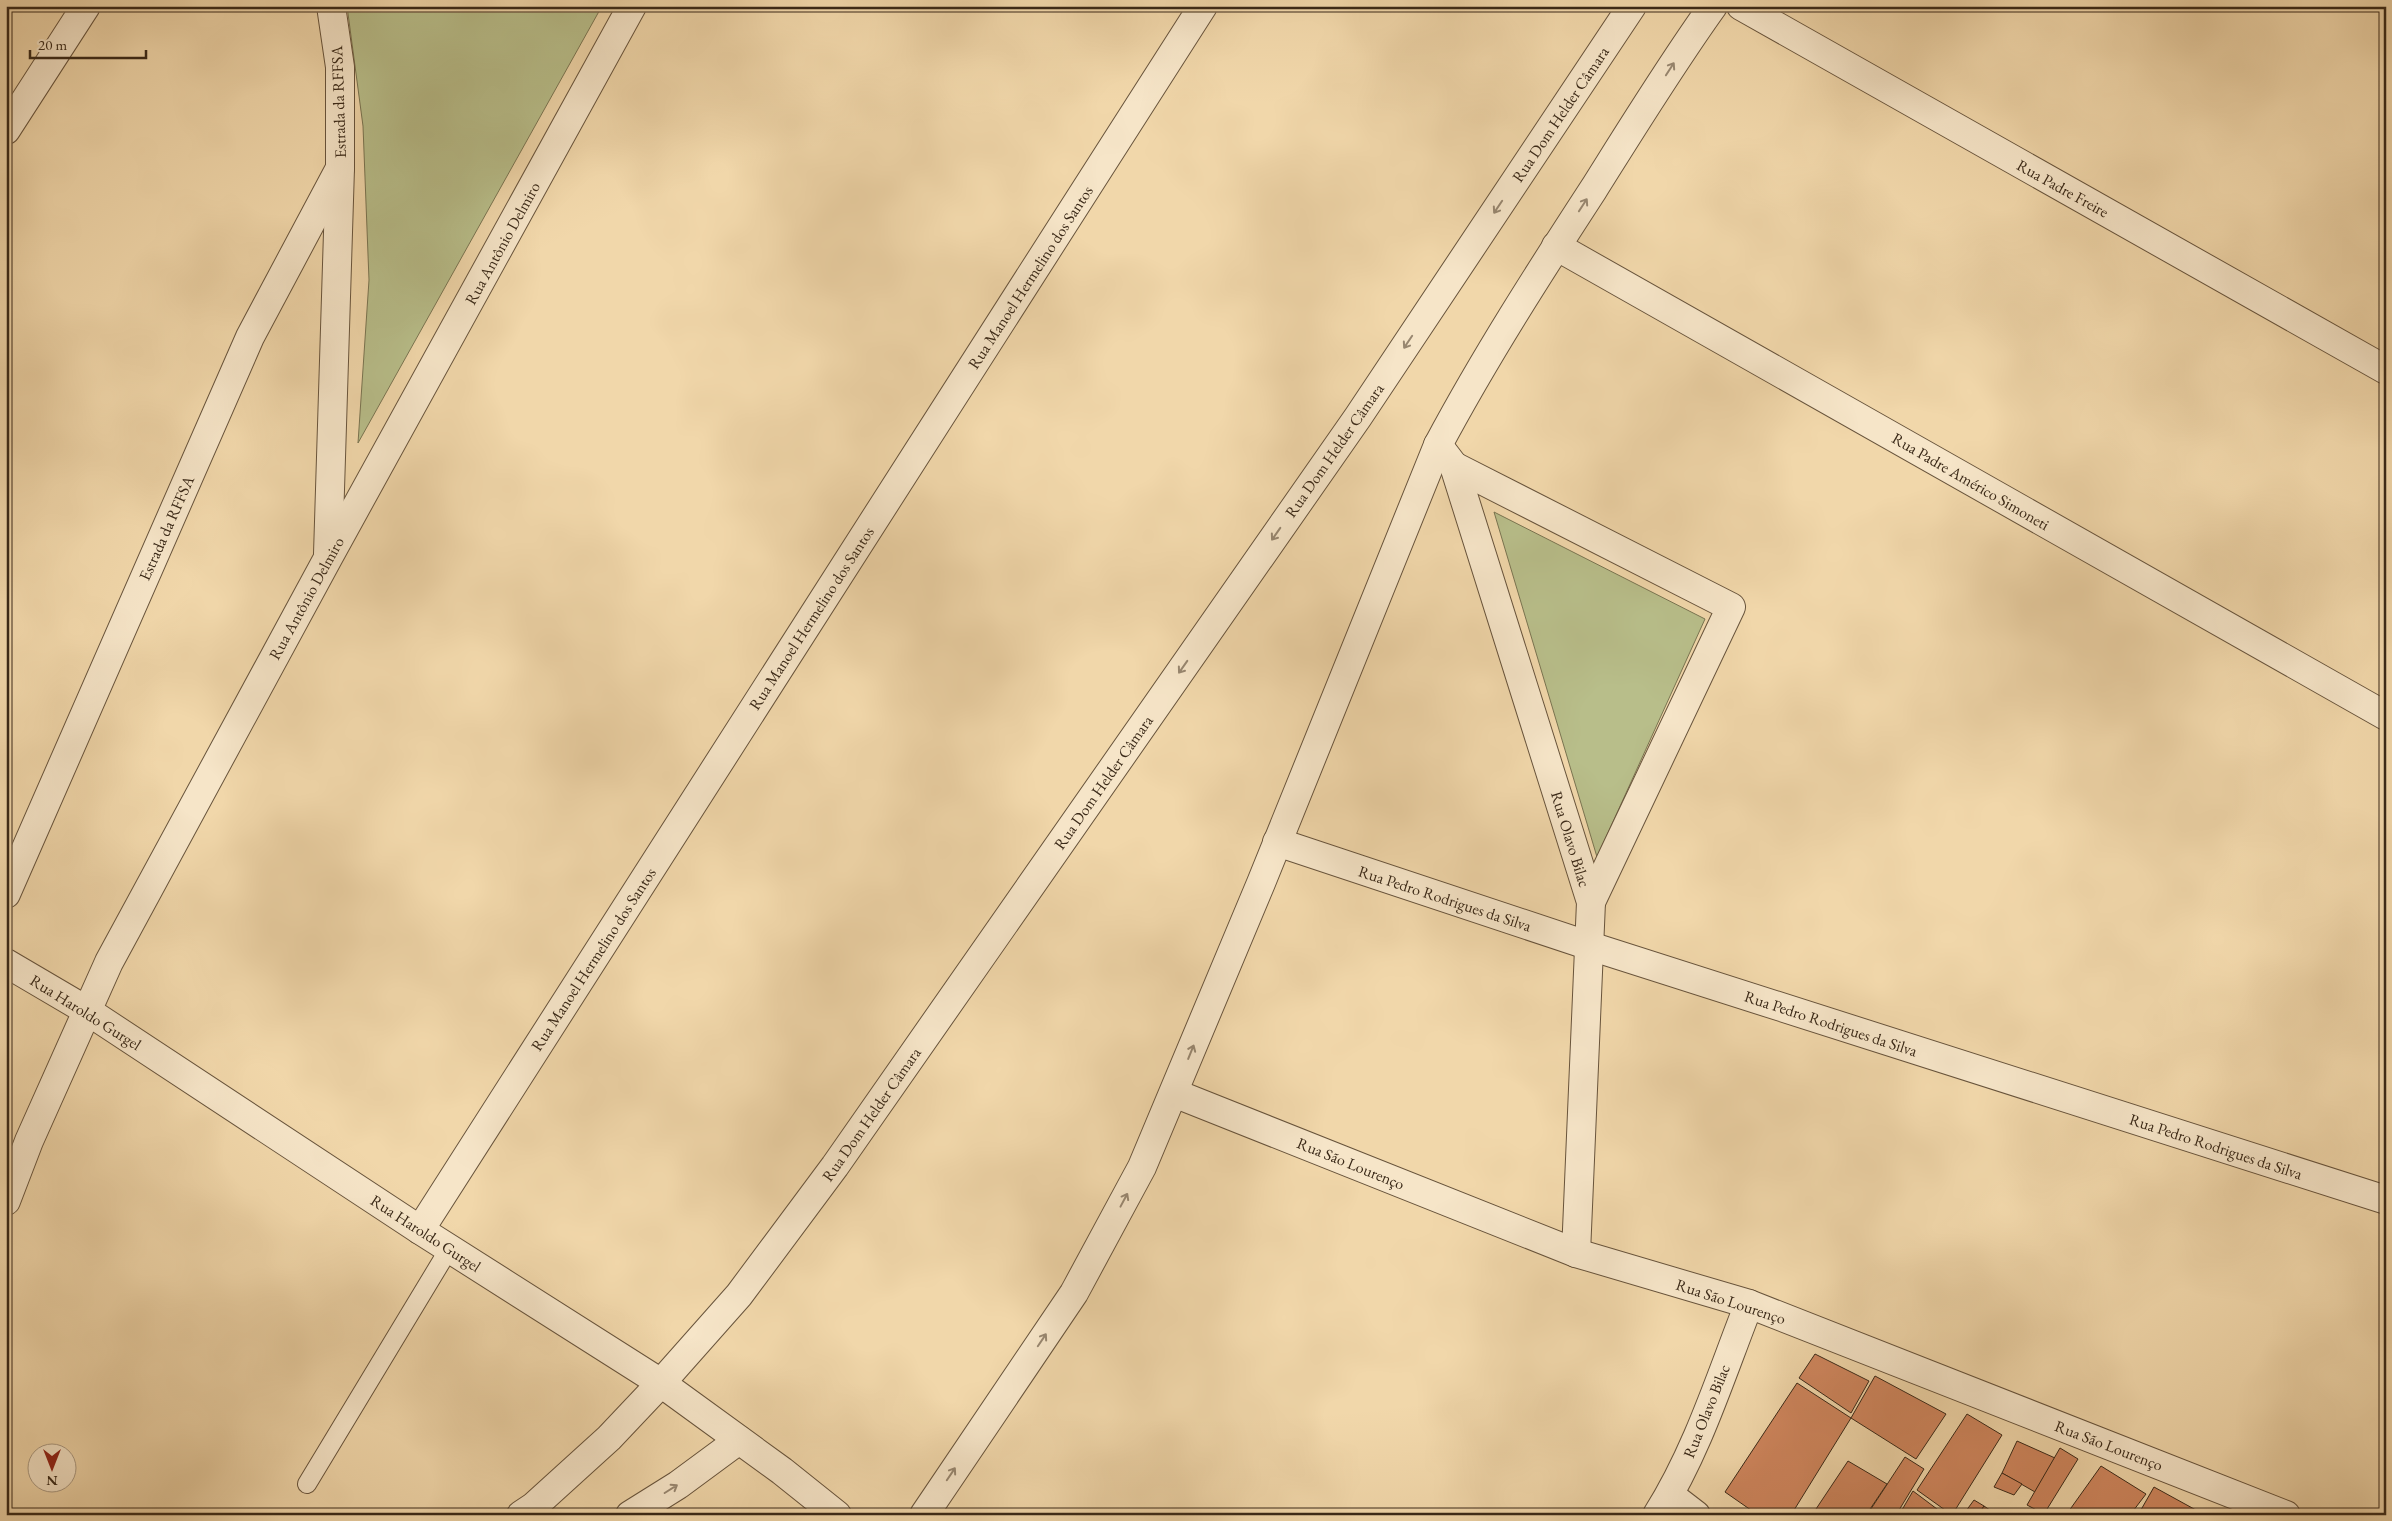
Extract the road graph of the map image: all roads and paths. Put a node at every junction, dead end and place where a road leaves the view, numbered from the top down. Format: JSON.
{"nodes":[{"id":1,"x":86,"y":6,"type":"edge"},
{"id":2,"x":331,"y":6,"type":"edge"},
{"id":3,"x":632,"y":6,"type":"edge"},
{"id":4,"x":1203,"y":6,"type":"edge"},
{"id":5,"x":1632,"y":6,"type":"edge"},
{"id":6,"x":1713,"y":6,"type":"edge"},
{"id":7,"x":1741,"y":6,"type":"edge"},
{"id":8,"x":6,"y":130,"type":"edge"},
{"id":9,"x":340,"y":168,"type":"junction"},
{"id":10,"x":1556,"y":246,"type":"junction"},
{"id":11,"x":2386,"y":370,"type":"edge"},
{"id":12,"x":1446,"y":456,"type":"junction"},
{"id":13,"x":328,"y":558,"type":"junction"},
{"id":14,"x":2386,"y":716,"type":"edge"},
{"id":15,"x":1277,"y":842,"type":"junction"},
{"id":16,"x":6,"y":894,"type":"edge"},
{"id":17,"x":1591,"y":902,"type":"junction"},
{"id":18,"x":1590,"y":946,"type":"junction"},
{"id":19,"x":6,"y":962,"type":"edge"},
{"id":20,"x":86,"y":1010,"type":"junction"},
{"id":21,"x":1174,"y":1094,"type":"junction"},
{"id":22,"x":2386,"y":1200,"type":"edge"},
{"id":23,"x":6,"y":1201,"type":"edge"},
{"id":24,"x":420,"y":1230,"type":"junction"},
{"id":25,"x":449,"y":1249,"type":"junction"},
{"id":26,"x":1576,"y":1253,"type":"junction"},
{"id":27,"x":1749,"y":1304,"type":"junction"},
{"id":28,"x":661,"y":1383,"type":"junction"},
{"id":29,"x":739,"y":1440,"type":"junction"},
{"id":30,"x":307,"y":1484,"type":"dead end"},
{"id":31,"x":1663,"y":1505,"type":"edge"},
{"id":32,"x":521,"y":1515,"type":"edge"},
{"id":33,"x":630,"y":1515,"type":"edge"},
{"id":34,"x":837,"y":1515,"type":"edge"},
{"id":35,"x":924,"y":1515,"type":"edge"},
{"id":36,"x":1696,"y":1515,"type":"edge"},
{"id":37,"x":2286,"y":1515,"type":"edge"}],
"edges":[{"from":1,"to":8,"type":"street"},
{"from":2,"to":9,"type":"street","name":"Estrada da RFFSA"},
{"from":3,"to":13,"type":"street","name":"Rua Antônio Delmiro"},
{"from":4,"to":24,"type":"street","name":"Rua Manoel Hermelino dos Santos"},
{"from":5,"to":28,"type":"street","name":"Rua Dom Helder Câmara","one_way":true},
{"from":10,"to":6,"type":"street","one_way":true},
{"from":7,"to":11,"type":"street","name":"Rua Padre Freire"},
{"from":9,"to":13,"type":"street","name":"Estrada da RFFSA"},
{"from":9,"to":16,"type":"street","name":"Estrada da RFFSA"},
{"from":10,"to":12,"type":"street"},
{"from":10,"to":14,"type":"street","name":"Rua Padre Américo Simoneti"},
{"from":12,"to":15,"type":"street"},
{"from":12,"to":17,"type":"street","name":"Rua Olavo Bilac"},
{"from":12,"to":17,"type":"street"},
{"from":13,"to":20,"type":"street","name":"Rua Antônio Delmiro"},
{"from":15,"to":18,"type":"street","name":"Rua Pedro Rodrigues da Silva"},
{"from":21,"to":15,"type":"street","one_way":true},
{"from":17,"to":18,"type":"street","name":"Rua Olavo Bilac"},
{"from":18,"to":22,"type":"street","name":"Rua Pedro Rodrigues da Silva"},
{"from":18,"to":26,"type":"street","name":"Rua Olavo Bilac"},
{"from":19,"to":20,"type":"street","name":"Rua Haroldo Gurgel"},
{"from":20,"to":23,"type":"street","name":"Rua Antônio Delmiro"},
{"from":20,"to":24,"type":"street","name":"Rua Haroldo Gurgel"},
{"from":21,"to":26,"type":"street","name":"Rua São Lourenço"},
{"from":35,"to":21,"type":"street","one_way":true},
{"from":24,"to":25,"type":"street","name":"Rua Haroldo Gurgel"},
{"from":25,"to":28,"type":"street","name":"Rua Haroldo Gurgel"},
{"from":25,"to":30,"type":"lane"},
{"from":26,"to":27,"type":"street","name":"Rua São Lourenço"},
{"from":27,"to":31,"type":"street","name":"Rua Olavo Bilac"},
{"from":27,"to":37,"type":"street","name":"Rua São Lourenço"},
{"from":28,"to":29,"type":"street","name":"Rua Haroldo Gurgel"},
{"from":28,"to":32,"type":"street","name":"Rua Dom Helder Câmara"},
{"from":33,"to":29,"type":"street","one_way":true},
{"from":29,"to":34,"type":"street","name":"Rua Haroldo Gurgel"},
{"from":31,"to":36,"type":"street"}]}
